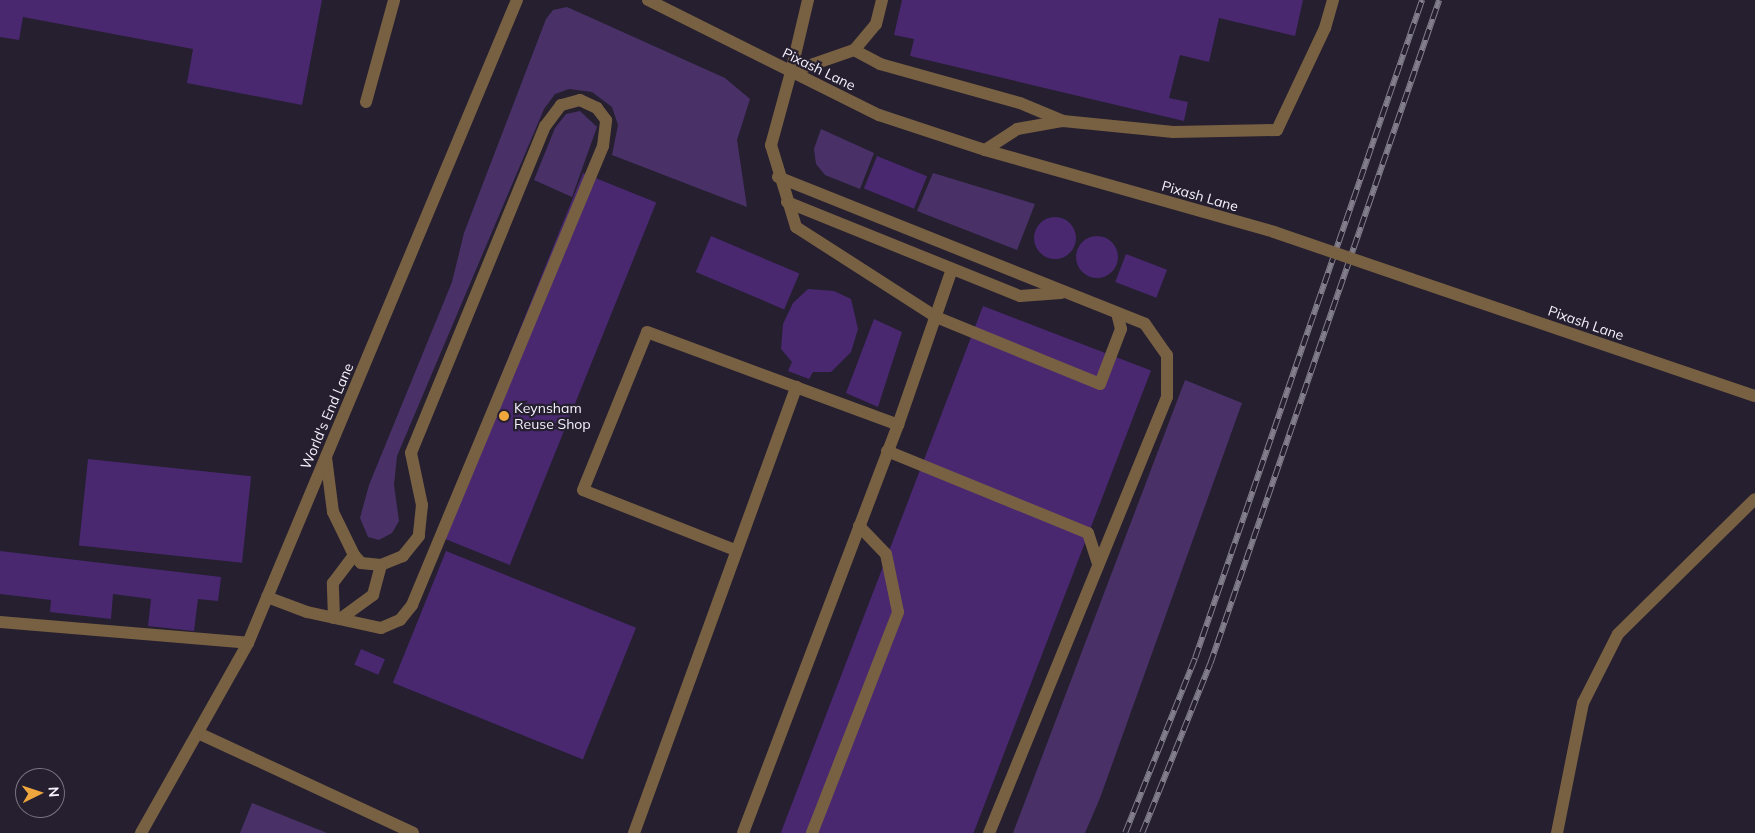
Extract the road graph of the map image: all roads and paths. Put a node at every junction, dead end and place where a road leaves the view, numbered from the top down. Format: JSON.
{"nodes":[{"id":1,"x":394,"y":0,"type":"edge"},
{"id":2,"x":517,"y":0,"type":"edge"},
{"id":3,"x":648,"y":0,"type":"edge"},
{"id":4,"x":808,"y":0,"type":"edge"},
{"id":5,"x":882,"y":0,"type":"edge"},
{"id":6,"x":1333,"y":0,"type":"edge"},
{"id":7,"x":854,"y":50,"type":"junction"},
{"id":8,"x":791,"y":72,"type":"junction"},
{"id":9,"x":366,"y":102,"type":"dead end"},
{"id":10,"x":1063,"y":120,"type":"junction"},
{"id":11,"x":985,"y":150,"type":"junction"},
{"id":12,"x":778,"y":177,"type":"junction"},
{"id":13,"x":787,"y":202,"type":"junction"},
{"id":14,"x":952,"y":269,"type":"junction"},
{"id":15,"x":1064,"y":292,"type":"junction"},
{"id":16,"x":1117,"y":313,"type":"junction"},
{"id":17,"x":936,"y":317,"type":"junction"},
{"id":18,"x":796,"y":388,"type":"junction"},
{"id":19,"x":1755,"y":396,"type":"edge"},
{"id":20,"x":898,"y":425,"type":"junction"},
{"id":21,"x":888,"y":451,"type":"junction"},
{"id":22,"x":326,"y":458,"type":"junction"},
{"id":23,"x":1755,"y":499,"type":"edge"},
{"id":24,"x":859,"y":526,"type":"junction"},
{"id":25,"x":736,"y":550,"type":"junction"},
{"id":26,"x":354,"y":555,"type":"junction"},
{"id":27,"x":381,"y":565,"type":"junction"},
{"id":28,"x":1098,"y":565,"type":"junction"},
{"id":29,"x":267,"y":596,"type":"junction"},
{"id":30,"x":337,"y":619,"type":"junction"},
{"id":31,"x":0,"y":622,"type":"edge"},
{"id":32,"x":248,"y":643,"type":"junction"},
{"id":33,"x":198,"y":733,"type":"junction"},
{"id":34,"x":142,"y":833,"type":"edge"},
{"id":35,"x":413,"y":833,"type":"edge"},
{"id":36,"x":634,"y":833,"type":"edge"},
{"id":37,"x":743,"y":833,"type":"edge"},
{"id":38,"x":812,"y":833,"type":"edge"},
{"id":39,"x":989,"y":833,"type":"edge"},
{"id":40,"x":1557,"y":833,"type":"edge"}],
"edges":[{"from":1,"to":9,"type":"street"},
{"from":2,"to":22,"type":"street","name":"World's End Lane"},
{"from":3,"to":8,"type":"street","name":"Pixash Lane"},
{"from":4,"to":8,"type":"street"},
{"from":5,"to":7,"type":"street"},
{"from":6,"to":10,"type":"street"},
{"from":7,"to":8,"type":"street"},
{"from":7,"to":10,"type":"street"},
{"from":8,"to":11,"type":"street","name":"Pixash Lane"},
{"from":8,"to":12,"type":"street"},
{"from":10,"to":11,"type":"street"},
{"from":11,"to":19,"type":"street","name":"Pixash Lane","bridge":true},
{"from":12,"to":13,"type":"street"},
{"from":12,"to":15,"type":"street"},
{"from":13,"to":14,"type":"street"},
{"from":13,"to":17,"type":"street"},
{"from":14,"to":15,"type":"street"},
{"from":14,"to":17,"type":"street"},
{"from":15,"to":16,"type":"street"},
{"from":16,"to":17,"type":"street"},
{"from":16,"to":28,"type":"street"},
{"from":17,"to":20,"type":"street"},
{"from":18,"to":20,"type":"street"},
{"from":18,"to":25,"type":"street"},
{"from":18,"to":25,"type":"street"},
{"from":20,"to":21,"type":"street"},
{"from":21,"to":24,"type":"street"},
{"from":21,"to":28,"type":"street"},
{"from":22,"to":26,"type":"street"},
{"from":22,"to":29,"type":"street","name":"World's End Lane"},
{"from":23,"to":40,"type":"street"},
{"from":24,"to":37,"type":"street"},
{"from":24,"to":38,"type":"street"},
{"from":25,"to":36,"type":"street"},
{"from":26,"to":27,"type":"street"},
{"from":26,"to":30,"type":"street"},
{"from":27,"to":30,"type":"street"},
{"from":27,"to":30,"type":"street"},
{"from":28,"to":39,"type":"street"},
{"from":29,"to":30,"type":"street"},
{"from":29,"to":32,"type":"street","name":"World's End Lane"},
{"from":31,"to":32,"type":"street"},
{"from":32,"to":33,"type":"street","name":"World's End Lane"},
{"from":33,"to":34,"type":"street","name":"World's End Lane"},
{"from":33,"to":35,"type":"street"}]}
